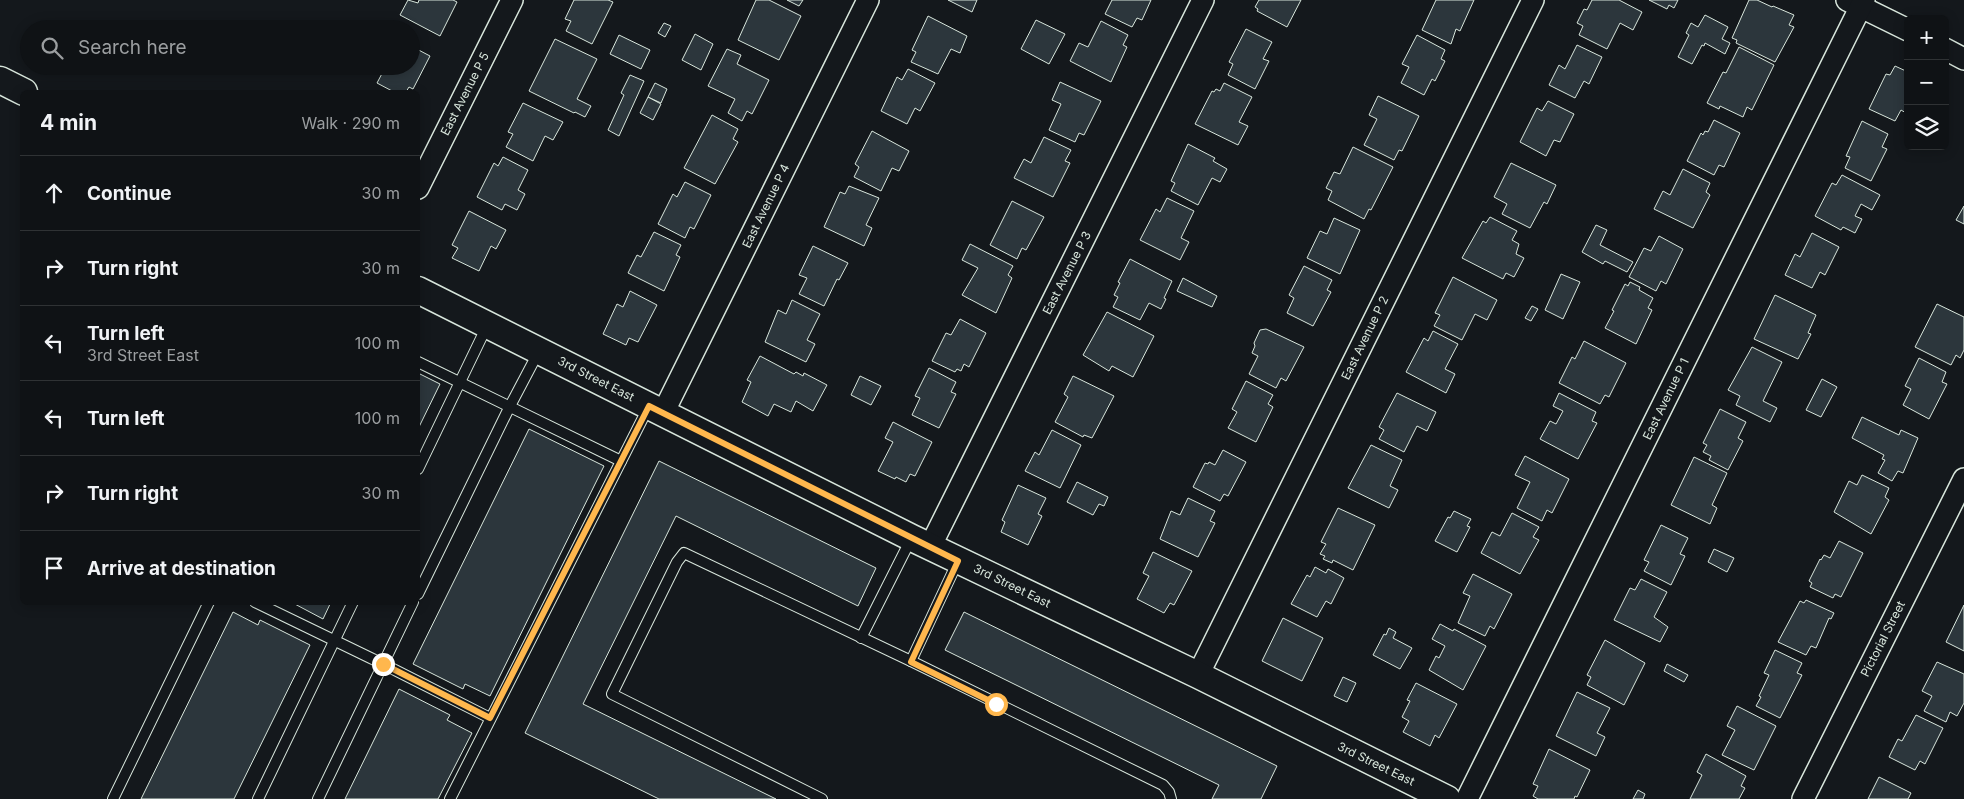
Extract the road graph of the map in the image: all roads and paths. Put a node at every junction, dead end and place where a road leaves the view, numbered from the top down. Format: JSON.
{"nodes":[{"id":1,"x":512,"y":0,"type":"edge"},
{"id":2,"x":868,"y":0,"type":"edge"},
{"id":3,"x":1203,"y":0,"type":"edge"},
{"id":4,"x":1533,"y":0,"type":"edge"},
{"id":5,"x":1857,"y":2,"type":"edge"},
{"id":6,"x":1904,"y":28,"type":"edge"},
{"id":7,"x":1949,"y":51,"type":"edge"},
{"id":8,"x":1964,"y":59,"type":"edge"},
{"id":9,"x":0,"y":80,"type":"edge"},
{"id":10,"x":20,"y":90,"type":"edge"},
{"id":11,"x":420,"y":184,"type":"edge"},
{"id":12,"x":420,"y":291,"type":"edge"},
{"id":13,"x":488,"y":325,"type":"junction"},
{"id":14,"x":540,"y":350,"type":"junction"},
{"id":15,"x":420,"y":363,"type":"edge"},
{"id":16,"x":459,"y":382,"type":"junction"},
{"id":17,"x":509,"y":408,"type":"junction"},
{"id":18,"x":656,"y":409,"type":"junction"},
{"id":19,"x":621,"y":461,"type":"junction"},
{"id":20,"x":420,"y":465,"type":"edge"},
{"id":21,"x":1964,"y":479,"type":"edge"},
{"id":22,"x":921,"y":542,"type":"junction"},
{"id":23,"x":958,"y":561,"type":"junction"},
{"id":24,"x":420,"y":590,"type":"edge"},
{"id":25,"x":209,"y":605,"type":"edge"},
{"id":26,"x":261,"y":605,"type":"edge"},
{"id":27,"x":352,"y":605,"type":"edge"},
{"id":28,"x":412,"y":605,"type":"edge"},
{"id":29,"x":861,"y":638,"type":"junction"},
{"id":30,"x":335,"y":640,"type":"junction"},
{"id":31,"x":911,"y":662,"type":"junction"},
{"id":32,"x":383,"y":664,"type":"junction"},
{"id":33,"x":1198,"y":675,"type":"junction"},
{"id":34,"x":490,"y":718,"type":"junction"},
{"id":35,"x":112,"y":799,"type":"edge"},
{"id":36,"x":258,"y":799,"type":"edge"},
{"id":37,"x":318,"y":799,"type":"edge"},
{"id":38,"x":450,"y":799,"type":"edge"},
{"id":39,"x":822,"y":799,"type":"edge"},
{"id":40,"x":1171,"y":799,"type":"edge"},
{"id":41,"x":1447,"y":799,"type":"edge"},
{"id":42,"x":1467,"y":799,"type":"edge"},
{"id":43,"x":1803,"y":799,"type":"edge"}],
"edges":[{"from":1,"to":11,"type":"street","name":"East Avenue P 5"},
{"from":2,"to":18,"type":"street","name":"East Avenue P 4"},
{"from":3,"to":22,"type":"street","name":"East Avenue P 3"},
{"from":4,"to":33,"type":"street","name":"East Avenue P 2"},
{"from":5,"to":6,"type":"street"},
{"from":5,"to":42,"type":"street","name":"East Avenue P 1"},
{"from":7,"to":8,"type":"street"},
{"from":9,"to":10,"type":"street"},
{"from":12,"to":13,"type":"street","name":"3rd Street East"},
{"from":13,"to":14,"type":"street","name":"3rd Street East"},
{"from":13,"to":16,"type":"lane"},
{"from":14,"to":17,"type":"lane"},
{"from":14,"to":18,"type":"street","name":"3rd Street East"},
{"from":15,"to":16,"type":"lane"},
{"from":16,"to":17,"type":"lane"},
{"from":16,"to":20,"type":"lane"},
{"from":17,"to":19,"type":"lane"},
{"from":17,"to":24,"type":"lane"},
{"from":18,"to":19,"type":"lane"},
{"from":18,"to":22,"type":"street","name":"3rd Street East"},
{"from":19,"to":34,"type":"lane"},
{"from":21,"to":43,"type":"street","name":"Pictorial Street"},
{"from":22,"to":23,"type":"street","name":"3rd Street East"},
{"from":22,"to":29,"type":"lane"},
{"from":23,"to":31,"type":"lane"},
{"from":23,"to":33,"type":"street","name":"3rd Street East"},
{"from":25,"to":35,"type":"lane"},
{"from":26,"to":30,"type":"lane"},
{"from":27,"to":30,"type":"lane"},
{"from":28,"to":32,"type":"lane"},
{"from":29,"to":31,"type":"lane"},
{"from":29,"to":39,"type":"lane"},
{"from":30,"to":32,"type":"lane"},
{"from":30,"to":36,"type":"lane"},
{"from":31,"to":40,"type":"lane"},
{"from":32,"to":34,"type":"lane"},
{"from":32,"to":37,"type":"lane"},
{"from":33,"to":41,"type":"street","name":"3rd Street East"},
{"from":34,"to":38,"type":"lane"}]}
